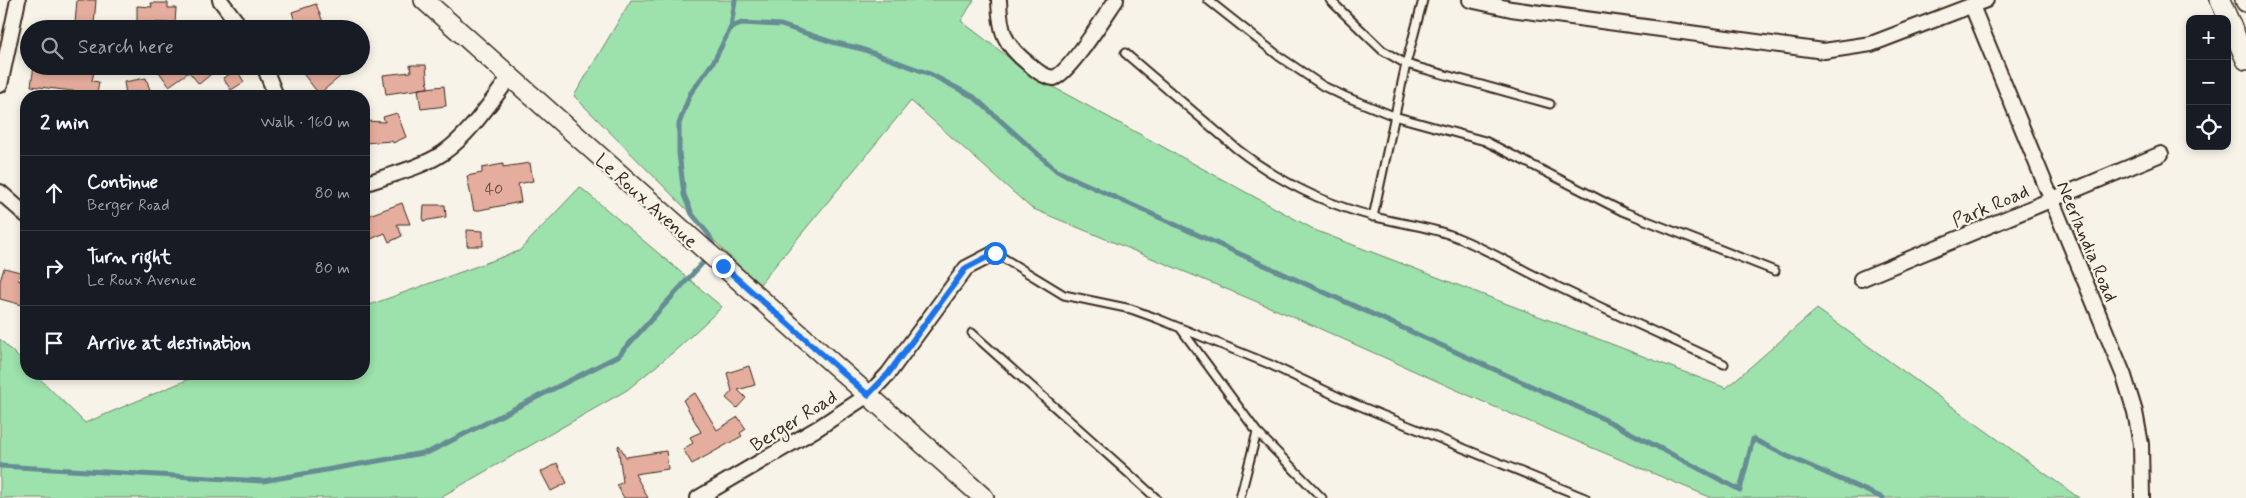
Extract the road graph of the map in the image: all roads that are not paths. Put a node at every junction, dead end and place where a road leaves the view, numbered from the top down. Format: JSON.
{"nodes":[{"id":1,"x":18,"y":0,"type":"edge"},
{"id":2,"x":220,"y":0,"type":"edge"},
{"id":3,"x":424,"y":0,"type":"edge"},
{"id":4,"x":1000,"y":0,"type":"edge"},
{"id":5,"x":1116,"y":0,"type":"edge"},
{"id":6,"x":1208,"y":0,"type":"edge"},
{"id":7,"x":1330,"y":0,"type":"edge"},
{"id":8,"x":1423,"y":0,"type":"edge"},
{"id":9,"x":1470,"y":0,"type":"edge"},
{"id":10,"x":1986,"y":0,"type":"edge"},
{"id":11,"x":2220,"y":0,"type":"edge"},
{"id":12,"x":1972,"y":6,"type":"junction"},
{"id":13,"x":235,"y":20,"type":"edge"},
{"id":14,"x":1125,"y":53,"type":"dead end"},
{"id":15,"x":2246,"y":60,"type":"edge"},
{"id":16,"x":1406,"y":64,"type":"junction"},
{"id":17,"x":268,"y":75,"type":"edge"},
{"id":18,"x":510,"y":77,"type":"junction"},
{"id":19,"x":0,"y":85,"type":"edge"},
{"id":20,"x":274,"y":90,"type":"edge"},
{"id":21,"x":1550,"y":104,"type":"dead end"},
{"id":22,"x":1394,"y":116,"type":"junction"},
{"id":23,"x":2162,"y":154,"type":"dead end"},
{"id":24,"x":370,"y":182,"type":"edge"},
{"id":25,"x":0,"y":192,"type":"edge"},
{"id":26,"x":2050,"y":200,"type":"junction"},
{"id":27,"x":20,"y":210,"type":"edge"},
{"id":28,"x":1373,"y":217,"type":"junction"},
{"id":29,"x":995,"y":253,"type":"joint"},
{"id":30,"x":1776,"y":271,"type":"dead end"},
{"id":31,"x":1861,"y":279,"type":"dead end"},
{"id":32,"x":1181,"y":329,"type":"junction"},
{"id":33,"x":972,"y":333,"type":"dead end"},
{"id":34,"x":1724,"y":364,"type":"dead end"},
{"id":35,"x":868,"y":395,"type":"junction"},
{"id":36,"x":1257,"y":432,"type":"junction"},
{"id":37,"x":698,"y":498,"type":"edge"},
{"id":38,"x":984,"y":498,"type":"edge"},
{"id":39,"x":1156,"y":498,"type":"edge"},
{"id":40,"x":1240,"y":498,"type":"edge"},
{"id":41,"x":1322,"y":498,"type":"edge"},
{"id":42,"x":1585,"y":498,"type":"edge"},
{"id":43,"x":2142,"y":498,"type":"edge"}],
"edges":[{"from":1,"to":19,"type":"street"},
{"from":2,"to":13,"type":"street"},
{"from":3,"to":18,"type":"main road","name":"Le Roux Avenue"},
{"from":4,"to":5,"type":"street"},
{"from":6,"to":22,"type":"lane"},
{"from":7,"to":16,"type":"lane"},
{"from":8,"to":16,"type":"lane"},
{"from":9,"to":12,"type":"street"},
{"from":10,"to":12,"type":"street"},
{"from":11,"to":15,"type":"main road"},
{"from":12,"to":26,"type":"street","name":"Neerlandia Road"},
{"from":14,"to":28,"type":"lane"},
{"from":16,"to":21,"type":"lane"},
{"from":16,"to":22,"type":"lane"},
{"from":17,"to":20,"type":"street"},
{"from":18,"to":24,"type":"street"},
{"from":18,"to":35,"type":"main road","name":"Le Roux Avenue"},
{"from":22,"to":28,"type":"lane"},
{"from":22,"to":30,"type":"lane"},
{"from":23,"to":26,"type":"street","name":"Park Road"},
{"from":25,"to":27,"type":"street"},
{"from":26,"to":31,"type":"street","name":"Park Road"},
{"from":26,"to":43,"type":"street","name":"Neerlandia Road"},
{"from":28,"to":34,"type":"lane"},
{"from":29,"to":32,"type":"lane"},
{"from":29,"to":35,"type":"street","name":"Berger Road"},
{"from":32,"to":36,"type":"lane"},
{"from":32,"to":42,"type":"lane"},
{"from":33,"to":39,"type":"lane"},
{"from":35,"to":37,"type":"street","name":"Berger Road"},
{"from":35,"to":38,"type":"main road","name":"Le Roux Avenue"},
{"from":36,"to":40,"type":"lane"},
{"from":36,"to":41,"type":"lane"}]}
